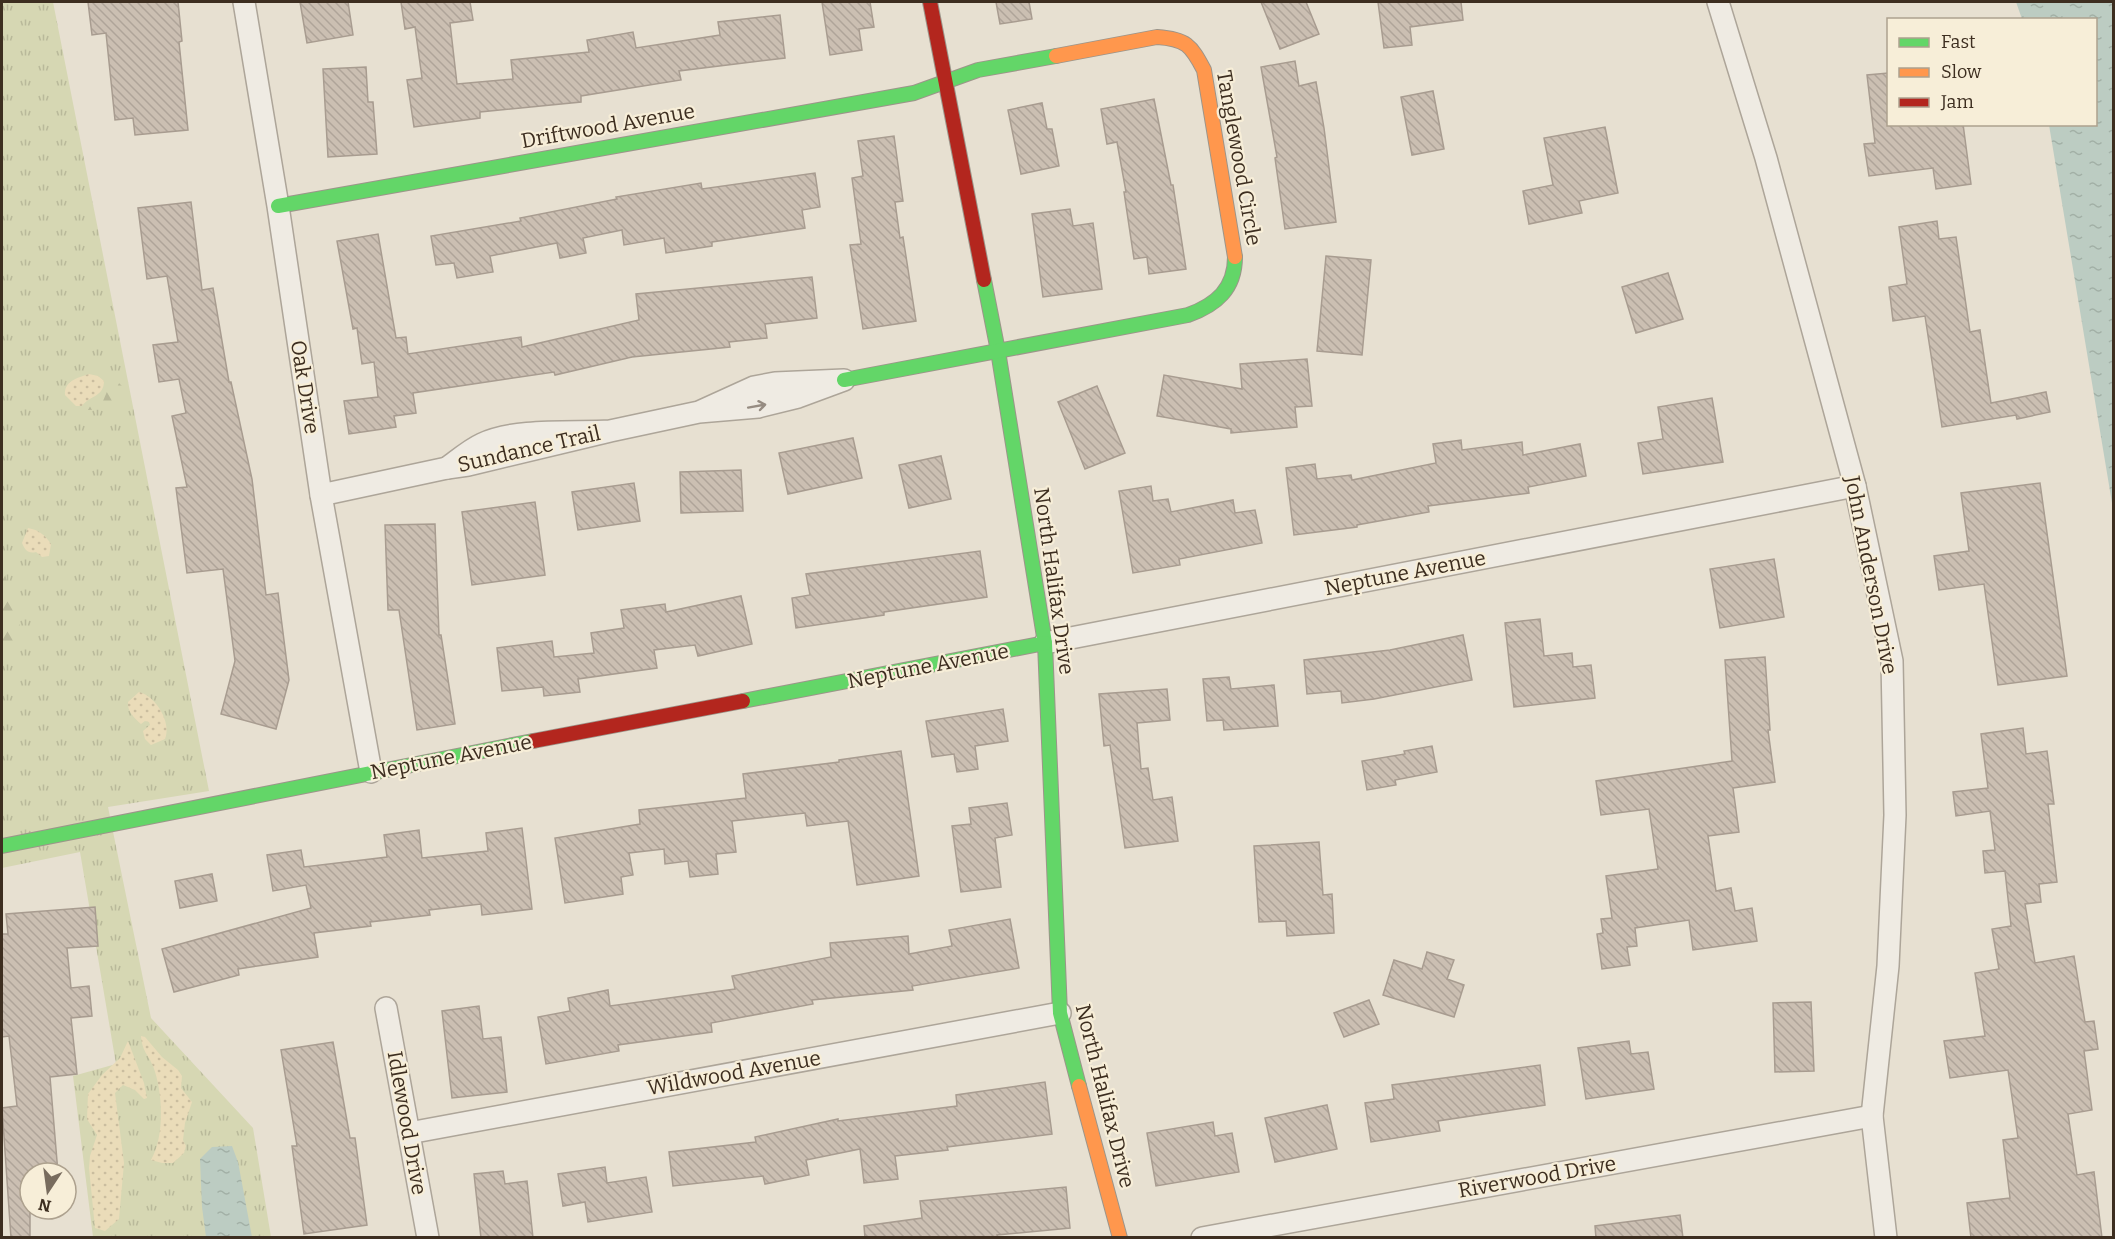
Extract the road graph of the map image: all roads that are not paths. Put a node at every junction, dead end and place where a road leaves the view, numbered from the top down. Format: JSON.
{"nodes":[{"id":1,"x":244,"y":2,"type":"edge"},
{"id":2,"x":930,"y":2,"type":"edge"},
{"id":3,"x":1718,"y":2,"type":"edge"},
{"id":4,"x":944,"y":82,"type":"junction"},
{"id":5,"x":278,"y":206,"type":"junction"},
{"id":6,"x":998,"y":351,"type":"junction"},
{"id":7,"x":844,"y":380,"type":"joint"},
{"id":8,"x":1855,"y":486,"type":"junction"},
{"id":9,"x":321,"y":495,"type":"junction"},
{"id":10,"x":1045,"y":643,"type":"junction"},
{"id":11,"x":371,"y":772,"type":"junction"},
{"id":12,"x":2,"y":846,"type":"edge"},
{"id":13,"x":386,"y":1008,"type":"dead end"},
{"id":14,"x":1060,"y":1012,"type":"junction"},
{"id":15,"x":1872,"y":1116,"type":"junction"},
{"id":16,"x":409,"y":1132,"type":"junction"},
{"id":17,"x":428,"y":1238,"type":"edge"},
{"id":18,"x":1120,"y":1238,"type":"edge"},
{"id":19,"x":1202,"y":1238,"type":"edge"},
{"id":20,"x":1886,"y":1238,"type":"edge"}],
"edges":[{"from":1,"to":5,"type":"street","name":"Oak Drive"},
{"from":2,"to":4,"type":"street","name":"North Halifax Drive"},
{"from":3,"to":8,"type":"street","name":"John Anderson Drive"},
{"from":4,"to":5,"type":"street","name":"Driftwood Avenue"},
{"from":4,"to":6,"type":"street","name":"North Halifax Drive"},
{"from":4,"to":6,"type":"street","name":"Tanglewood Circle"},
{"from":5,"to":9,"type":"street","name":"Oak Drive"},
{"from":6,"to":7,"type":"street","name":"Sundance Trail"},
{"from":6,"to":10,"type":"street","name":"North Halifax Drive"},
{"from":7,"to":9,"type":"street","name":"Sundance Trail"},
{"from":8,"to":10,"type":"street","name":"Neptune Avenue"},
{"from":8,"to":15,"type":"street","name":"John Anderson Drive"},
{"from":9,"to":11,"type":"street","name":"Oak Drive"},
{"from":10,"to":11,"type":"street","name":"Neptune Avenue"},
{"from":10,"to":14,"type":"street","name":"North Halifax Drive"},
{"from":11,"to":12,"type":"street","name":"Neptune Avenue"},
{"from":13,"to":16,"type":"street","name":"Idlewood Drive"},
{"from":14,"to":16,"type":"street","name":"Wildwood Avenue"},
{"from":14,"to":18,"type":"street","name":"North Halifax Drive"},
{"from":15,"to":19,"type":"street","name":"Riverwood Drive"},
{"from":15,"to":20,"type":"street","name":"John Anderson Drive"},
{"from":16,"to":17,"type":"street","name":"Idlewood Drive"}]}
